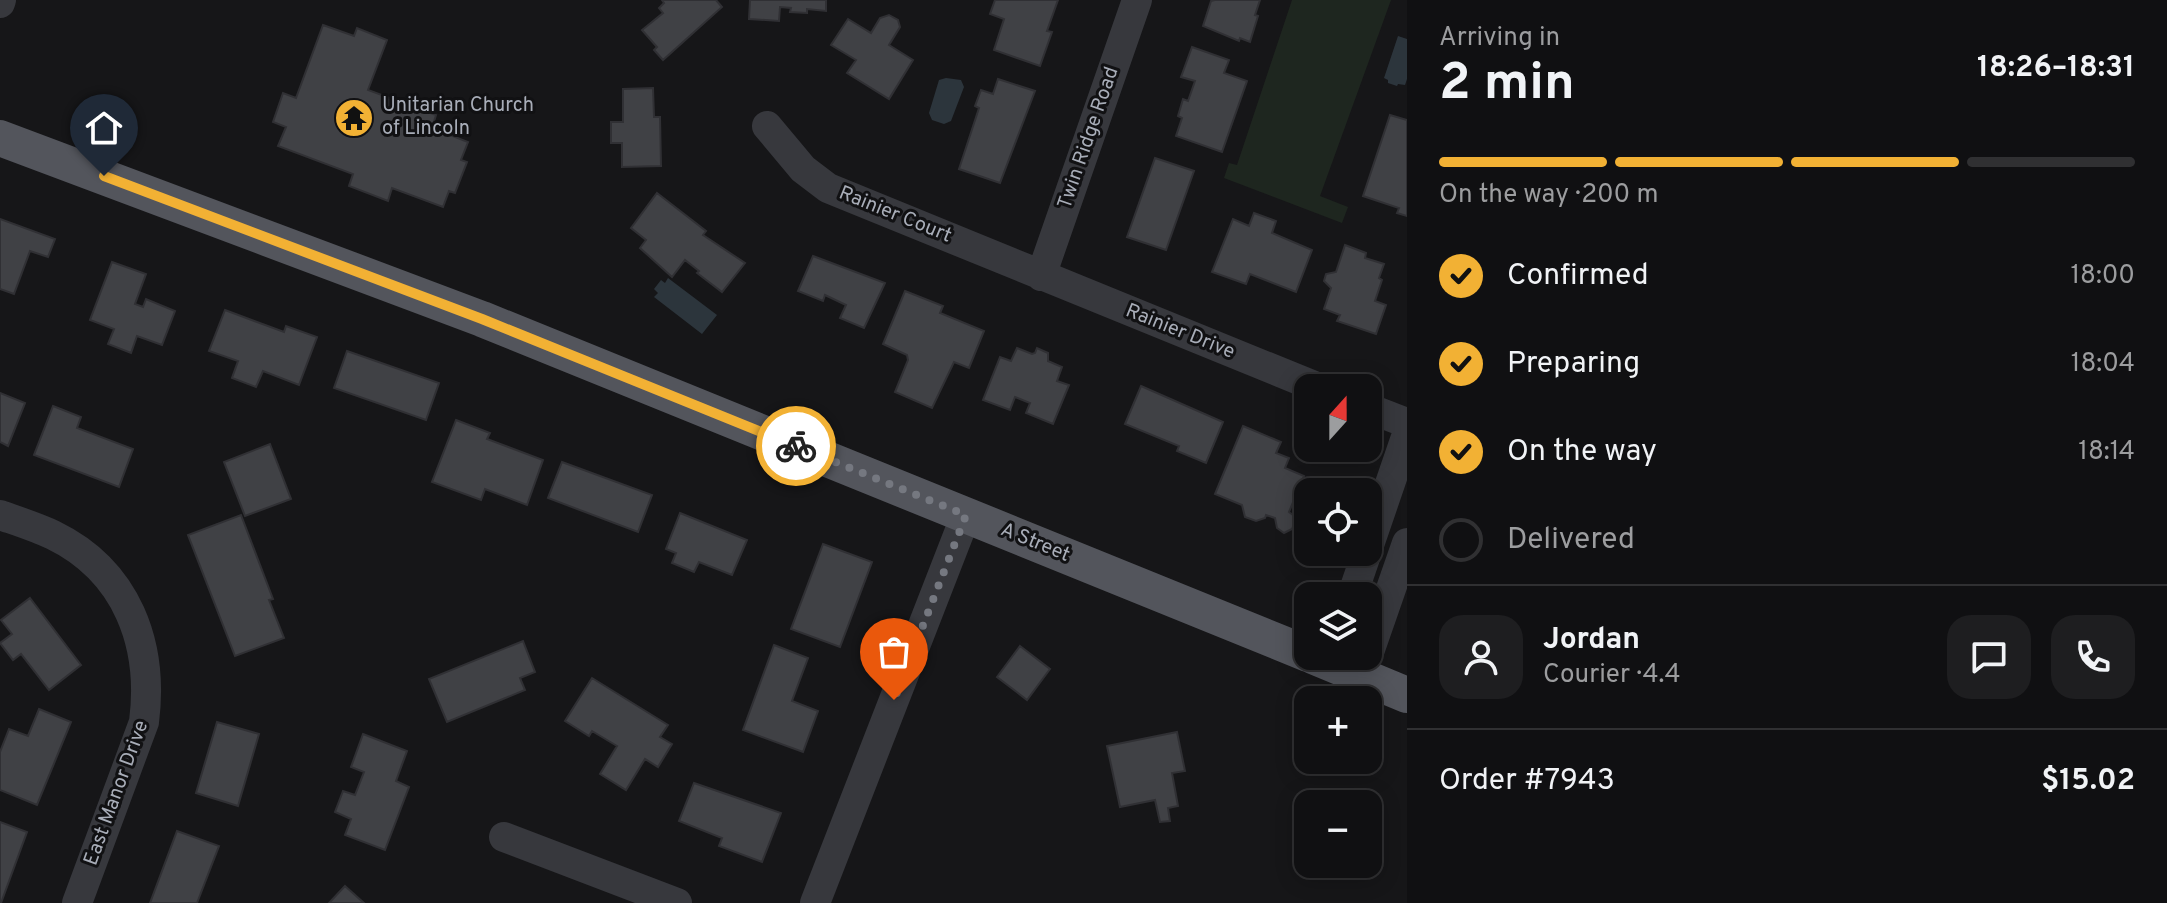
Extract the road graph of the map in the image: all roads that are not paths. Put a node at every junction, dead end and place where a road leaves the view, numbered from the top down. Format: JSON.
{"nodes":[{"id":1,"x":1137,"y":0,"type":"edge"},
{"id":2,"x":767,"y":126,"type":"dead end"},
{"id":3,"x":0,"y":138,"type":"edge"},
{"id":4,"x":1041,"y":276,"type":"junction"},
{"id":5,"x":1294,"y":378,"type":"edge"},
{"id":6,"x":1382,"y":413,"type":"edge"},
{"id":7,"x":1407,"y":423,"type":"edge"},
{"id":8,"x":1407,"y":434,"type":"edge"},
{"id":9,"x":1382,"y":506,"type":"edge"},
{"id":10,"x":0,"y":515,"type":"edge"},
{"id":11,"x":966,"y":515,"type":"junction"},
{"id":12,"x":1407,"y":543,"type":"edge"},
{"id":13,"x":1382,"y":614,"type":"edge"},
{"id":14,"x":1294,"y":647,"type":"edge"},
{"id":15,"x":1375,"y":670,"type":"edge"},
{"id":16,"x":1407,"y":695,"type":"edge"},
{"id":17,"x":504,"y":837,"type":"dead end"},
{"id":18,"x":77,"y":903,"type":"edge"},
{"id":19,"x":677,"y":903,"type":"edge"},
{"id":20,"x":815,"y":903,"type":"edge"}],
"edges":[{"from":1,"to":4,"type":"street","name":"Twin Ridge Road"},
{"from":2,"to":4,"type":"street","name":"Rainier Court"},
{"from":3,"to":11,"type":"main road","name":"A Street"},
{"from":4,"to":5,"type":"street","name":"Rainier Drive"},
{"from":6,"to":7,"type":"street"},
{"from":8,"to":9,"type":"street"},
{"from":10,"to":18,"type":"street","name":"East Manor Drive"},
{"from":11,"to":14,"type":"main road","name":"A Street"},
{"from":11,"to":20,"type":"street"},
{"from":12,"to":13,"type":"street"},
{"from":15,"to":16,"type":"main road","name":"A Street"},
{"from":17,"to":19,"type":"street"}]}
